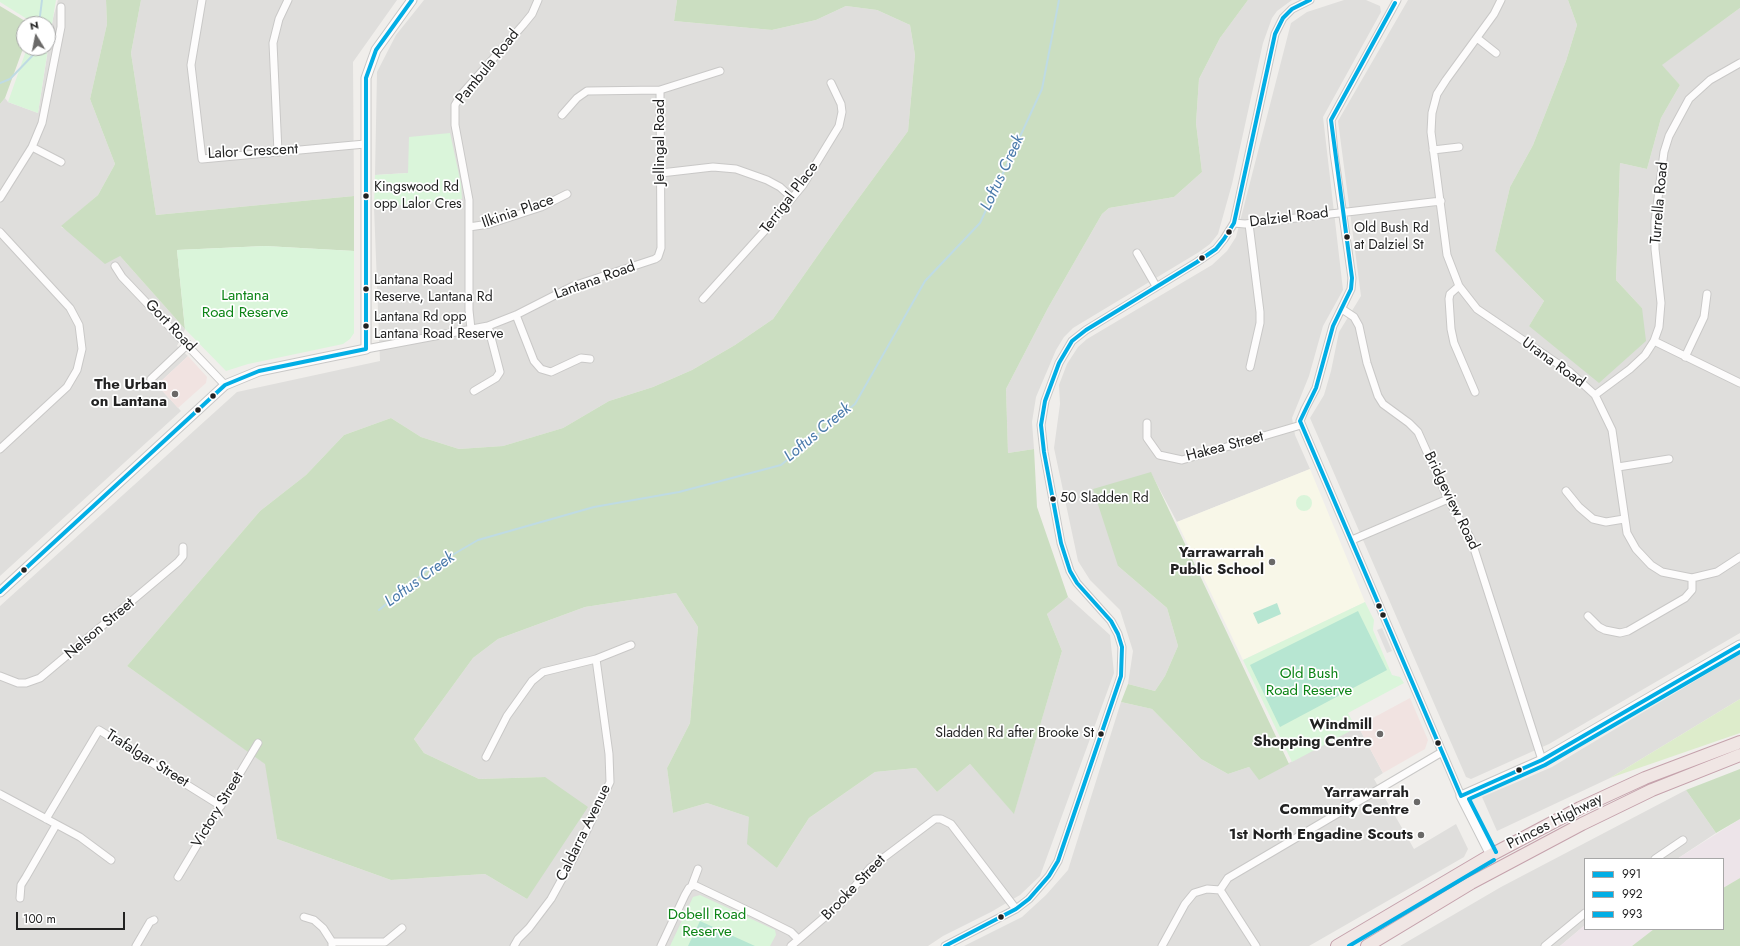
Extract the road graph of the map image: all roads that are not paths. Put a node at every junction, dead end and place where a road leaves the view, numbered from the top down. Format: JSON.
{"nodes":[{"id":1,"x":202,"y":0,"type":"edge"},
{"id":2,"x":288,"y":0,"type":"edge"},
{"id":3,"x":412,"y":0,"type":"edge"},
{"id":4,"x":538,"y":0,"type":"edge"},
{"id":5,"x":1310,"y":0,"type":"edge"},
{"id":6,"x":1501,"y":0,"type":"edge"},
{"id":7,"x":1394,"y":1,"type":"edge"},
{"id":8,"x":61,"y":6,"type":"dead end"},
{"id":9,"x":1477,"y":38,"type":"junction"},
{"id":10,"x":1496,"y":53,"type":"dead end"},
{"id":11,"x":1740,"y":63,"type":"edge"},
{"id":12,"x":720,"y":71,"type":"dead end"},
{"id":13,"x":831,"y":83,"type":"dead end"},
{"id":14,"x":660,"y":90,"type":"junction"},
{"id":15,"x":562,"y":115,"type":"dead end"},
{"id":16,"x":365,"y":144,"type":"junction"},
{"id":17,"x":32,"y":147,"type":"junction"},
{"id":18,"x":1459,"y":147,"type":"dead end"},
{"id":19,"x":1433,"y":150,"type":"junction"},
{"id":20,"x":278,"y":152,"type":"junction"},
{"id":21,"x":61,"y":162,"type":"dead end"},
{"id":22,"x":661,"y":173,"type":"junction"},
{"id":23,"x":567,"y":194,"type":"dead end"},
{"id":24,"x":0,"y":198,"type":"edge"},
{"id":25,"x":792,"y":198,"type":"junction"},
{"id":26,"x":1441,"y":201,"type":"junction"},
{"id":27,"x":1342,"y":212,"type":"junction"},
{"id":28,"x":1234,"y":223,"type":"junction"},
{"id":29,"x":1249,"y":224,"type":"junction"},
{"id":30,"x":469,"y":227,"type":"junction"},
{"id":31,"x":0,"y":232,"type":"edge"},
{"id":32,"x":1136,"y":253,"type":"dead end"},
{"id":33,"x":658,"y":257,"type":"joint"},
{"id":34,"x":115,"y":266,"type":"dead end"},
{"id":35,"x":1156,"y":286,"type":"junction"},
{"id":36,"x":1459,"y":286,"type":"junction"},
{"id":37,"x":1708,"y":294,"type":"dead end"},
{"id":38,"x":704,"y":299,"type":"dead end"},
{"id":39,"x":1342,"y":309,"type":"junction"},
{"id":40,"x":516,"y":315,"type":"junction"},
{"id":41,"x":488,"y":326,"type":"junction"},
{"id":42,"x":471,"y":329,"type":"junction"},
{"id":43,"x":1654,"y":341,"type":"junction"},
{"id":44,"x":188,"y":344,"type":"junction"},
{"id":45,"x":366,"y":349,"type":"junction"},
{"id":46,"x":1685,"y":357,"type":"junction"},
{"id":47,"x":590,"y":359,"type":"dead end"},
{"id":48,"x":1250,"y":368,"type":"dead end"},
{"id":49,"x":151,"y":380,"type":"dead end"},
{"id":50,"x":1740,"y":383,"type":"edge"},
{"id":51,"x":225,"y":385,"type":"junction"},
{"id":52,"x":474,"y":391,"type":"dead end"},
{"id":53,"x":1475,"y":392,"type":"dead end"},
{"id":54,"x":1595,"y":395,"type":"junction"},
{"id":55,"x":1147,"y":423,"type":"dead end"},
{"id":56,"x":1302,"y":426,"type":"junction"},
{"id":57,"x":0,"y":449,"type":"edge"},
{"id":58,"x":1668,"y":459,"type":"dead end"},
{"id":59,"x":1618,"y":467,"type":"junction"},
{"id":60,"x":1566,"y":491,"type":"dead end"},
{"id":61,"x":1448,"y":500,"type":"junction"},
{"id":62,"x":1624,"y":520,"type":"junction"},
{"id":63,"x":1352,"y":540,"type":"junction"},
{"id":64,"x":183,"y":547,"type":"dead end"},
{"id":65,"x":1740,"y":557,"type":"edge"},
{"id":66,"x":1692,"y":578,"type":"junction"},
{"id":67,"x":0,"y":592,"type":"edge"},
{"id":68,"x":1588,"y":616,"type":"dead end"},
{"id":69,"x":631,"y":645,"type":"dead end"},
{"id":70,"x":1740,"y":645,"type":"edge"},
{"id":71,"x":596,"y":659,"type":"junction"},
{"id":72,"x":0,"y":676,"type":"edge"},
{"id":73,"x":1740,"y":742,"type":"edge"},
{"id":74,"x":258,"y":743,"type":"dead end"},
{"id":75,"x":1442,"y":752,"type":"junction"},
{"id":76,"x":1740,"y":754,"type":"edge"},
{"id":77,"x":486,"y":757,"type":"dead end"},
{"id":78,"x":1542,"y":760,"type":"junction"},
{"id":79,"x":0,"y":794,"type":"edge"},
{"id":80,"x":1461,"y":796,"type":"junction"},
{"id":81,"x":221,"y":806,"type":"junction"},
{"id":82,"x":1601,"y":814,"type":"junction"},
{"id":83,"x":46,"y":819,"type":"junction"},
{"id":84,"x":56,"y":825,"type":"junction"},
{"id":85,"x":1682,"y":840,"type":"dead end"},
{"id":86,"x":1490,"y":855,"type":"junction"},
{"id":87,"x":1657,"y":858,"type":"edge"},
{"id":88,"x":111,"y":860,"type":"dead end"},
{"id":89,"x":698,"y":869,"type":"dead end"},
{"id":90,"x":178,"y":877,"type":"dead end"},
{"id":91,"x":1471,"y":883,"type":"junction"},
{"id":92,"x":692,"y":886,"type":"junction"},
{"id":93,"x":1220,"y":890,"type":"junction"},
{"id":94,"x":20,"y":898,"type":"dead end"},
{"id":95,"x":1016,"y":909,"type":"junction"},
{"id":96,"x":1584,"y":915,"type":"edge"},
{"id":97,"x":304,"y":917,"type":"dead end"},
{"id":98,"x":154,"y":920,"type":"dead end"},
{"id":99,"x":402,"y":928,"type":"dead end"},
{"id":100,"x":798,"y":939,"type":"junction"},
{"id":101,"x":332,"y":944,"type":"edge"},
{"id":102,"x":136,"y":946,"type":"edge"},
{"id":103,"x":514,"y":946,"type":"edge"},
{"id":104,"x":661,"y":946,"type":"edge"},
{"id":105,"x":791,"y":946,"type":"edge"},
{"id":106,"x":945,"y":946,"type":"edge"},
{"id":107,"x":1162,"y":946,"type":"edge"},
{"id":108,"x":1256,"y":946,"type":"edge"},
{"id":109,"x":1338,"y":946,"type":"edge"},
{"id":110,"x":1367,"y":946,"type":"edge"},
{"id":111,"x":1545,"y":946,"type":"edge"}],
"edges":[{"from":1,"to":20,"type":"street","name":"Lalor Crescent"},
{"from":2,"to":20,"type":"street"},
{"from":3,"to":16,"type":"street"},
{"from":4,"to":30,"type":"street","name":"Pambula Road"},
{"from":5,"to":28,"type":"street"},
{"from":6,"to":9,"type":"street","name":"Urana Road"},
{"from":7,"to":27,"type":"street"},
{"from":8,"to":17,"type":"street"},
{"from":9,"to":10,"type":"street"},
{"from":9,"to":19,"type":"street","name":"Urana Road"},
{"from":11,"to":43,"type":"street","name":"Turrella Road"},
{"from":12,"to":14,"type":"street","name":"Jellingal Road"},
{"from":13,"to":25,"type":"street","name":"Terrigal Place"},
{"from":14,"to":15,"type":"street"},
{"from":14,"to":22,"type":"street","name":"Jellingal Road"},
{"from":16,"to":20,"type":"street","name":"Lalor Crescent"},
{"from":16,"to":45,"type":"street"},
{"from":17,"to":21,"type":"street"},
{"from":17,"to":24,"type":"street"},
{"from":18,"to":19,"type":"street"},
{"from":19,"to":26,"type":"street","name":"Urana Road"},
{"from":22,"to":25,"type":"street"},
{"from":22,"to":33,"type":"street","name":"Jellingal Road"},
{"from":23,"to":30,"type":"street","name":"Ilkinia Place"},
{"from":25,"to":38,"type":"street","name":"Terrigal Place"},
{"from":26,"to":27,"type":"street","name":"Dalziel Road"},
{"from":26,"to":36,"type":"street","name":"Urana Road"},
{"from":27,"to":29,"type":"street","name":"Dalziel Road"},
{"from":27,"to":39,"type":"street"},
{"from":28,"to":29,"type":"street","name":"Dalziel Road"},
{"from":28,"to":35,"type":"street"},
{"from":29,"to":48,"type":"street"},
{"from":30,"to":42,"type":"street","name":"Pambula Road"},
{"from":31,"to":57,"type":"street"},
{"from":32,"to":35,"type":"street"},
{"from":33,"to":40,"type":"street","name":"Lantana Road"},
{"from":34,"to":44,"type":"street","name":"Gort Road"},
{"from":35,"to":95,"type":"street"},
{"from":36,"to":53,"type":"street"},
{"from":36,"to":54,"type":"street","name":"Urana Road"},
{"from":37,"to":46,"type":"street"},
{"from":39,"to":56,"type":"street"},
{"from":39,"to":61,"type":"street","name":"Bridgeview Road"},
{"from":40,"to":41,"type":"street","name":"Lantana Road"},
{"from":40,"to":47,"type":"street"},
{"from":41,"to":42,"type":"street","name":"Lantana Road"},
{"from":41,"to":52,"type":"street"},
{"from":42,"to":45,"type":"street","name":"Lantana Road"},
{"from":43,"to":46,"type":"street"},
{"from":43,"to":54,"type":"street","name":"Turrella Road"},
{"from":44,"to":49,"type":"street"},
{"from":44,"to":51,"type":"street","name":"Gort Road"},
{"from":45,"to":51,"type":"street","name":"Lantana Road"},
{"from":46,"to":50,"type":"street"},
{"from":51,"to":67,"type":"street","name":"Lantana Road"},
{"from":54,"to":59,"type":"street","name":"Urana Road"},
{"from":55,"to":56,"type":"street","name":"Hakea Street"},
{"from":56,"to":63,"type":"street"},
{"from":58,"to":59,"type":"street"},
{"from":59,"to":62,"type":"street","name":"Urana Road"},
{"from":60,"to":62,"type":"street"},
{"from":61,"to":63,"type":"street"},
{"from":61,"to":78,"type":"street","name":"Bridgeview Road"},
{"from":62,"to":66,"type":"street","name":"Urana Road"},
{"from":63,"to":75,"type":"street"},
{"from":64,"to":72,"type":"street","name":"Nelson Street"},
{"from":65,"to":66,"type":"street","name":"Urana Road"},
{"from":66,"to":68,"type":"street"},
{"from":69,"to":71,"type":"street"},
{"from":70,"to":78,"type":"street"},
{"from":71,"to":77,"type":"street"},
{"from":71,"to":103,"type":"street","name":"Caldarra Avenue"},
{"from":73,"to":86,"type":"highway","name":"Princes Highway"},
{"from":74,"to":81,"type":"street","name":"Victory Street"},
{"from":75,"to":80,"type":"street"},
{"from":75,"to":93,"type":"street"},
{"from":76,"to":82,"type":"highway","name":"Princes Highway"},
{"from":78,"to":80,"type":"street"},
{"from":79,"to":83,"type":"street"},
{"from":80,"to":86,"type":"street"},
{"from":81,"to":83,"type":"street","name":"Trafalgar Street"},
{"from":81,"to":90,"type":"street","name":"Victory Street"},
{"from":82,"to":86,"type":"highway"},
{"from":82,"to":91,"type":"highway","name":"Princes Highway"},
{"from":83,"to":84,"type":"street"},
{"from":84,"to":88,"type":"street"},
{"from":84,"to":94,"type":"street"},
{"from":85,"to":87,"type":"street"},
{"from":86,"to":91,"type":"highway"},
{"from":86,"to":109,"type":"highway","name":"Princes Highway"},
{"from":89,"to":92,"type":"street"},
{"from":91,"to":110,"type":"highway","name":"Princes Highway"},
{"from":92,"to":100,"type":"street"},
{"from":92,"to":104,"type":"street"},
{"from":93,"to":107,"type":"street"},
{"from":93,"to":108,"type":"street"},
{"from":95,"to":100,"type":"street","name":"Brooke Street"},
{"from":95,"to":106,"type":"street"},
{"from":96,"to":111,"type":"street"},
{"from":97,"to":101,"type":"street"},
{"from":98,"to":102,"type":"street"},
{"from":99,"to":101,"type":"street"},
{"from":100,"to":105,"type":"street","name":"Brooke Street"}]}
